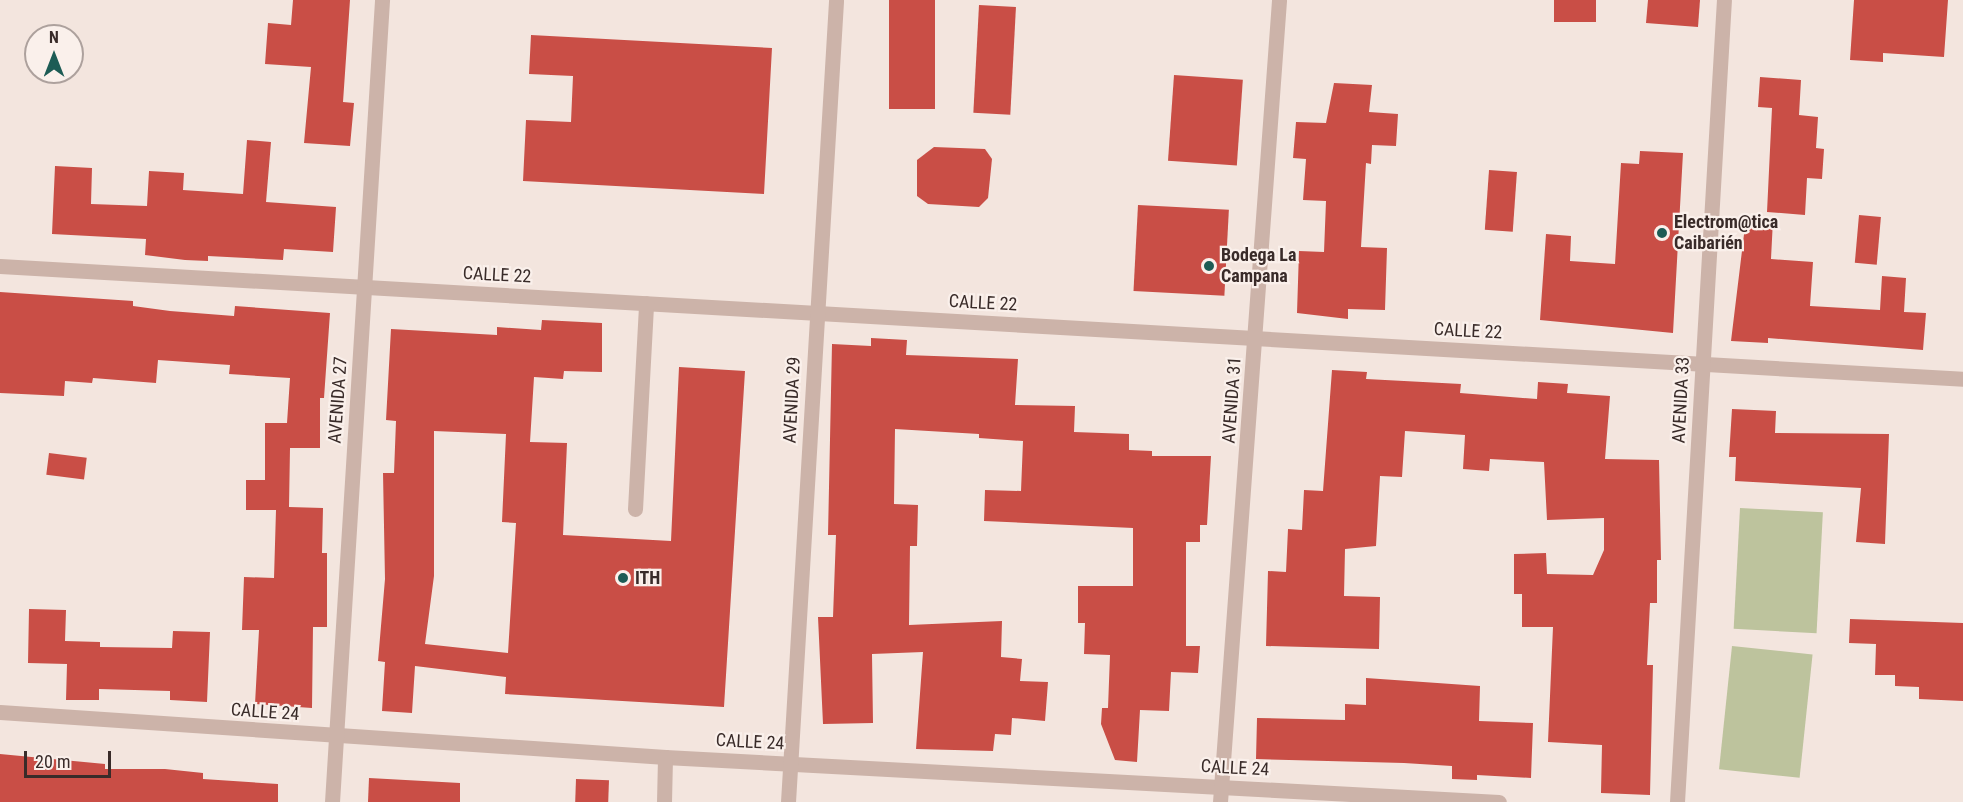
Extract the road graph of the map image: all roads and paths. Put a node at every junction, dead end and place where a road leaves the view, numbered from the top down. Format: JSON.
{"nodes":[{"id":1,"x":382,"y":0,"type":"edge"},
{"id":2,"x":836,"y":0,"type":"edge"},
{"id":3,"x":1279,"y":0,"type":"edge"},
{"id":4,"x":1724,"y":0,"type":"edge"},
{"id":5,"x":0,"y":266,"type":"edge"},
{"id":6,"x":364,"y":287,"type":"junction"},
{"id":7,"x":646,"y":303,"type":"junction"},
{"id":8,"x":817,"y":313,"type":"junction"},
{"id":9,"x":1256,"y":338,"type":"junction"},
{"id":10,"x":1703,"y":363,"type":"junction"},
{"id":11,"x":1963,"y":379,"type":"edge"},
{"id":12,"x":635,"y":508,"type":"dead end"},
{"id":13,"x":0,"y":712,"type":"edge"},
{"id":14,"x":336,"y":736,"type":"junction"},
{"id":15,"x":665,"y":757,"type":"junction"},
{"id":16,"x":790,"y":764,"type":"junction"},
{"id":17,"x":1221,"y":786,"type":"junction"},
{"id":18,"x":332,"y":802,"type":"edge"},
{"id":19,"x":664,"y":802,"type":"edge"},
{"id":20,"x":788,"y":802,"type":"edge"},
{"id":21,"x":1220,"y":802,"type":"edge"},
{"id":22,"x":1498,"y":802,"type":"edge"},
{"id":23,"x":1677,"y":802,"type":"edge"}],
"edges":[{"from":1,"to":6,"type":"street","name":"AVENIDA 27"},
{"from":2,"to":8,"type":"street","name":"AVENIDA 29"},
{"from":3,"to":9,"type":"street","name":"AVENIDA 31"},
{"from":4,"to":10,"type":"street","name":"AVENIDA 33"},
{"from":5,"to":6,"type":"street","name":"CALLE 22"},
{"from":6,"to":7,"type":"street","name":"CALLE 22"},
{"from":6,"to":14,"type":"street","name":"AVENIDA 27"},
{"from":7,"to":8,"type":"street","name":"CALLE 22"},
{"from":7,"to":12,"type":"street"},
{"from":8,"to":9,"type":"street","name":"CALLE 22"},
{"from":8,"to":16,"type":"street","name":"AVENIDA 29"},
{"from":9,"to":10,"type":"street","name":"CALLE 22"},
{"from":9,"to":17,"type":"street","name":"AVENIDA 31"},
{"from":10,"to":11,"type":"street","name":"CALLE 22"},
{"from":10,"to":23,"type":"street","name":"AVENIDA 33"},
{"from":13,"to":14,"type":"street","name":"CALLE 24"},
{"from":14,"to":15,"type":"street","name":"CALLE 24"},
{"from":14,"to":18,"type":"street","name":"AVENIDA 27"},
{"from":15,"to":16,"type":"street","name":"CALLE 24"},
{"from":15,"to":19,"type":"street"},
{"from":16,"to":17,"type":"street","name":"CALLE 24"},
{"from":16,"to":20,"type":"street","name":"AVENIDA 29"},
{"from":17,"to":21,"type":"street","name":"AVENIDA 31"},
{"from":17,"to":22,"type":"street","name":"CALLE 24"}]}
